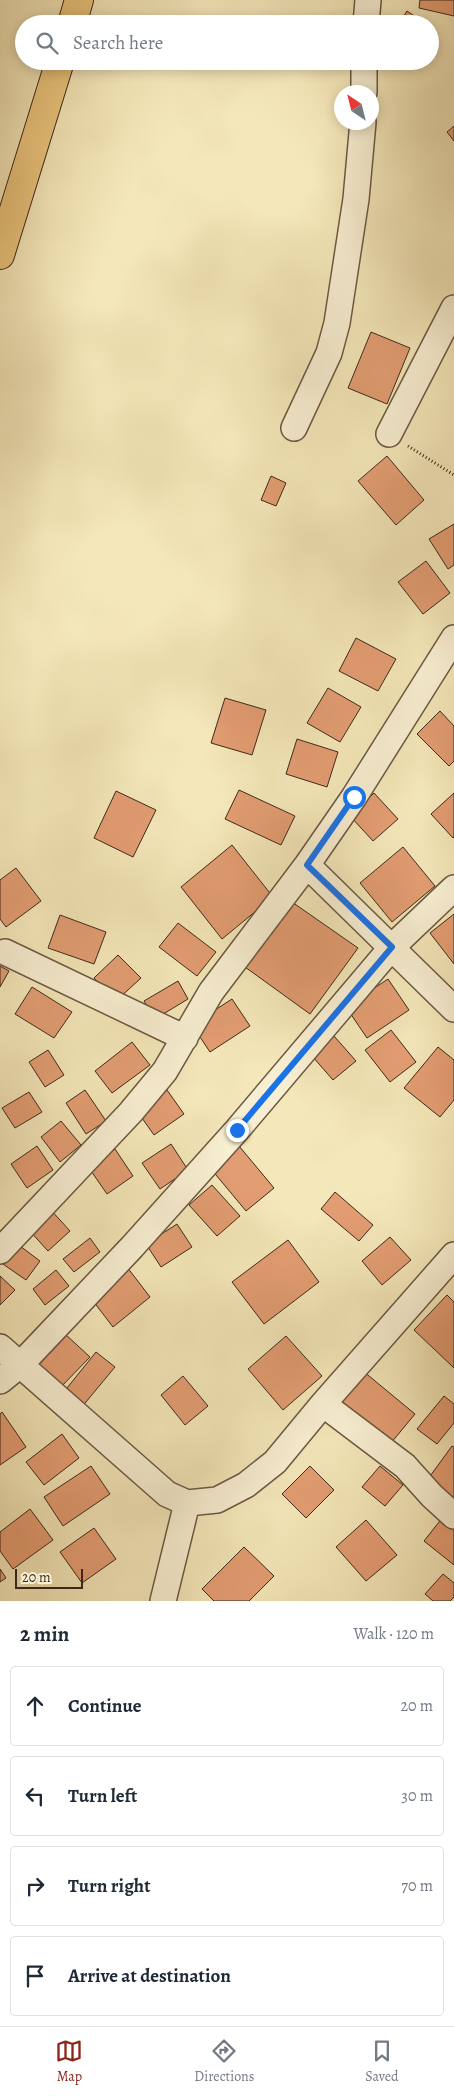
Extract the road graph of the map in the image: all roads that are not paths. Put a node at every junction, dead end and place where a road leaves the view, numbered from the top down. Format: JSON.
{"nodes":[{"id":1,"x":79,"y":0,"type":"edge"},
{"id":2,"x":368,"y":0,"type":"edge"},
{"id":3,"x":75,"y":15,"type":"edge"},
{"id":4,"x":367,"y":15,"type":"edge"},
{"id":5,"x":57,"y":70,"type":"edge"},
{"id":6,"x":364,"y":70,"type":"edge"},
{"id":7,"x":364,"y":85,"type":"edge"},
{"id":8,"x":362,"y":130,"type":"edge"},
{"id":9,"x":0,"y":255,"type":"edge"},
{"id":10,"x":454,"y":308,"type":"edge"},
{"id":11,"x":294,"y":428,"type":"dead end"},
{"id":12,"x":388,"y":434,"type":"road end"},
{"id":13,"x":454,"y":638,"type":"edge"},
{"id":14,"x":307,"y":865,"type":"junction"},
{"id":15,"x":454,"y":888,"type":"edge"},
{"id":16,"x":392,"y":947,"type":"junction"},
{"id":17,"x":5,"y":952,"type":"dead end"},
{"id":18,"x":454,"y":1009,"type":"edge"},
{"id":19,"x":185,"y":1038,"type":"junction"},
{"id":20,"x":0,"y":1252,"type":"edge"},
{"id":21,"x":454,"y":1255,"type":"edge"},
{"id":22,"x":0,"y":1347,"type":"edge"},
{"id":23,"x":21,"y":1364,"type":"junction"},
{"id":24,"x":0,"y":1380,"type":"edge"},
{"id":25,"x":323,"y":1404,"type":"junction"},
{"id":26,"x":187,"y":1503,"type":"junction"},
{"id":27,"x":454,"y":1516,"type":"edge"},
{"id":28,"x":163,"y":1601,"type":"edge"}],
"edges":[{"from":1,"to":3,"type":"highway"},
{"from":2,"to":4,"type":"street"},
{"from":5,"to":9,"type":"highway"},
{"from":6,"to":7,"type":"street"},
{"from":8,"to":11,"type":"street"},
{"from":10,"to":12,"type":"street"},
{"from":13,"to":14,"type":"street"},
{"from":14,"to":16,"type":"street"},
{"from":14,"to":19,"type":"street"},
{"from":15,"to":16,"type":"street"},
{"from":16,"to":18,"type":"street"},
{"from":16,"to":23,"type":"street"},
{"from":17,"to":19,"type":"street"},
{"from":19,"to":20,"type":"street"},
{"from":21,"to":25,"type":"street"},
{"from":22,"to":23,"type":"street"},
{"from":23,"to":24,"type":"street"},
{"from":23,"to":26,"type":"street"},
{"from":25,"to":26,"type":"street"},
{"from":25,"to":27,"type":"street"},
{"from":26,"to":28,"type":"street"}]}
